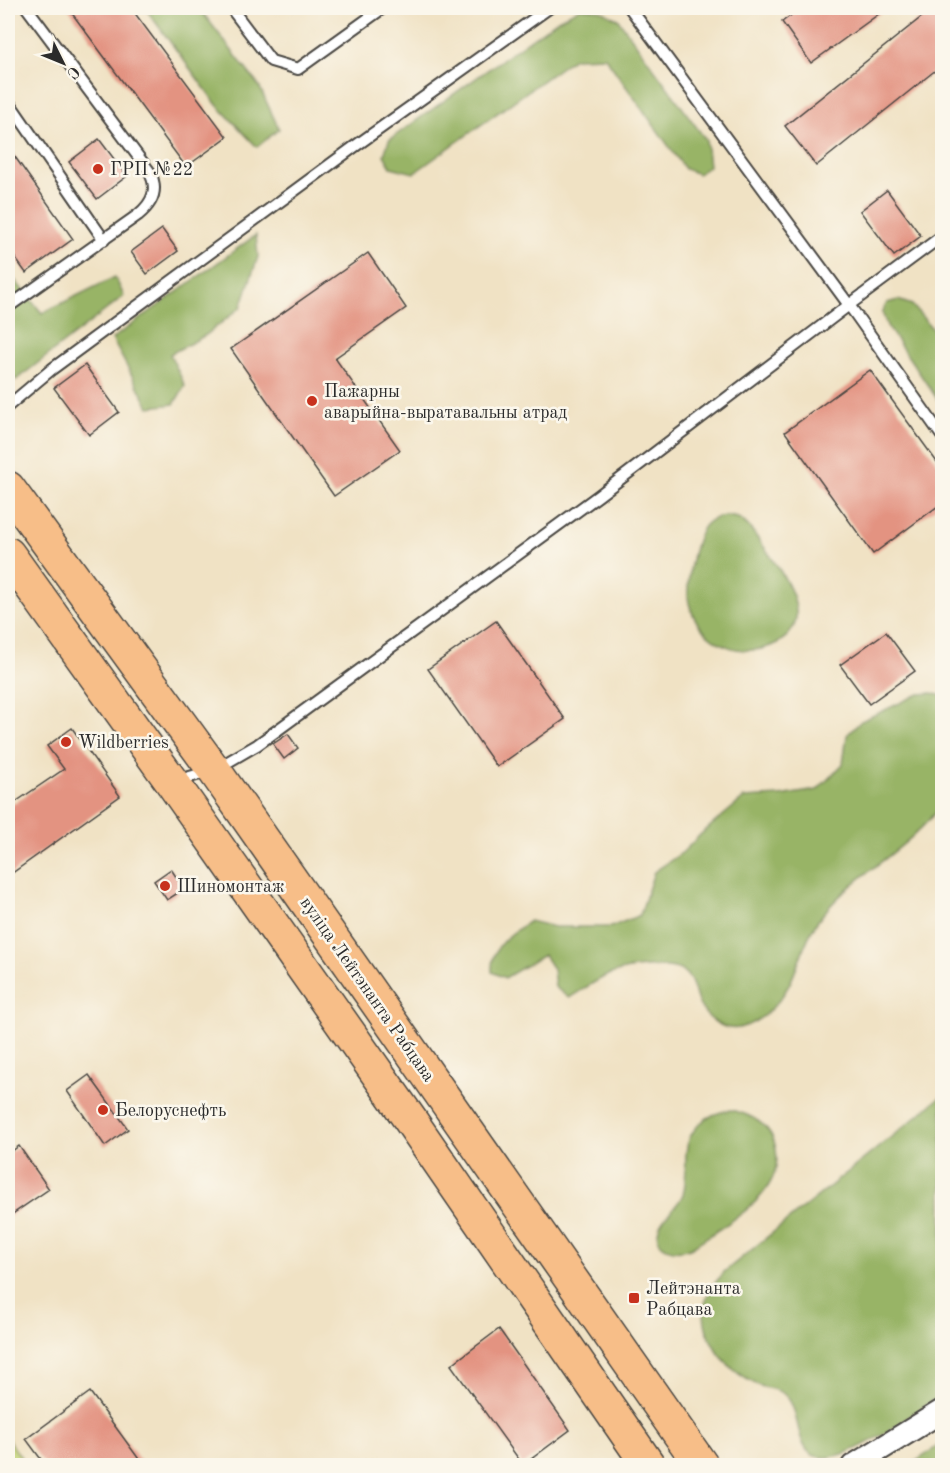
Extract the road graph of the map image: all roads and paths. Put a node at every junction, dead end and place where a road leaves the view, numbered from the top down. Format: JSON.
{"nodes":[{"id":1,"x":27,"y":8,"type":"edge"},
{"id":2,"x":231,"y":8,"type":"edge"},
{"id":3,"x":383,"y":8,"type":"edge"},
{"id":4,"x":549,"y":8,"type":"edge"},
{"id":5,"x":630,"y":8,"type":"edge"},
{"id":6,"x":8,"y":100,"type":"edge"},
{"id":7,"x":942,"y":236,"type":"edge"},
{"id":8,"x":104,"y":240,"type":"junction"},
{"id":9,"x":849,"y":305,"type":"junction"},
{"id":10,"x":8,"y":308,"type":"edge"},
{"id":11,"x":8,"y":406,"type":"edge"},
{"id":12,"x":942,"y":436,"type":"edge"},
{"id":13,"x":8,"y":488,"type":"edge"},
{"id":14,"x":8,"y":554,"type":"edge"},
{"id":15,"x":214,"y":770,"type":"junction"},
{"id":16,"x":174,"y":785,"type":"junction"},
{"id":17,"x":942,"y":1411,"type":"edge"},
{"id":18,"x":649,"y":1466,"type":"edge"},
{"id":19,"x":702,"y":1466,"type":"edge"},
{"id":20,"x":853,"y":1466,"type":"edge"}],
"edges":[{"from":1,"to":8,"type":"lane"},
{"from":2,"to":3,"type":"lane"},
{"from":4,"to":11,"type":"lane"},
{"from":5,"to":9,"type":"lane"},
{"from":6,"to":8,"type":"lane"},
{"from":7,"to":9,"type":"lane"},
{"from":8,"to":10,"type":"lane"},
{"from":9,"to":12,"type":"lane"},
{"from":9,"to":15,"type":"lane"},
{"from":13,"to":15,"type":"highway","name":"вуліца Лейтэнанта Рабцава"},
{"from":14,"to":16,"type":"highway"},
{"from":15,"to":16,"type":"lane"},
{"from":15,"to":19,"type":"highway","name":"вуліца Лейтэнанта Рабцава"},
{"from":16,"to":18,"type":"highway"},
{"from":17,"to":20,"type":"street"}]}
